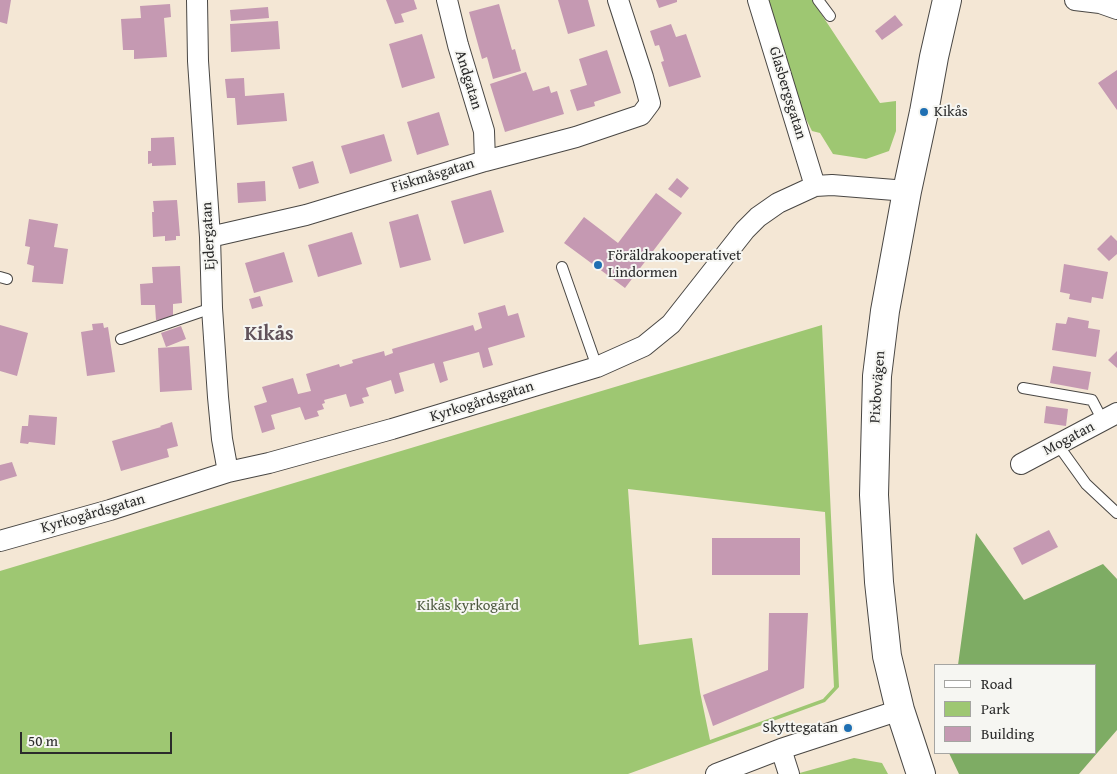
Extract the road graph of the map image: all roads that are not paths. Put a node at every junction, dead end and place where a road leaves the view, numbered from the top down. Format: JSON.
{"nodes":[{"id":1,"x":197,"y":0,"type":"edge"},
{"id":2,"x":447,"y":0,"type":"edge"},
{"id":3,"x":618,"y":0,"type":"edge"},
{"id":4,"x":758,"y":0,"type":"edge"},
{"id":5,"x":818,"y":0,"type":"edge"},
{"id":6,"x":948,"y":0,"type":"edge"},
{"id":7,"x":1075,"y":0,"type":"edge"},
{"id":8,"x":1117,"y":9,"type":"edge"},
{"id":9,"x":830,"y":16,"type":"dead end"},
{"id":10,"x":485,"y":161,"type":"junction"},
{"id":11,"x":815,"y":186,"type":"junction"},
{"id":12,"x":907,"y":191,"type":"junction"},
{"id":13,"x":210,"y":237,"type":"junction"},
{"id":14,"x":562,"y":266,"type":"dead end"},
{"id":15,"x":212,"y":308,"type":"junction"},
{"id":16,"x":121,"y":339,"type":"dead end"},
{"id":17,"x":596,"y":366,"type":"junction"},
{"id":18,"x":1023,"y":388,"type":"dead end"},
{"id":19,"x":1110,"y":417,"type":"edge"},
{"id":20,"x":1058,"y":445,"type":"junction"},
{"id":21,"x":1021,"y":464,"type":"dead end"},
{"id":22,"x":228,"y":472,"type":"junction"},
{"id":23,"x":1117,"y":513,"type":"edge"},
{"id":24,"x":0,"y":541,"type":"edge"},
{"id":25,"x":900,"y":710,"type":"junction"},
{"id":26,"x":781,"y":749,"type":"junction"},
{"id":27,"x":716,"y":774,"type":"edge"},
{"id":28,"x":789,"y":774,"type":"edge"},
{"id":29,"x":921,"y":774,"type":"edge"}],
"edges":[{"from":1,"to":13,"type":"street","name":"Ejdergatan"},
{"from":2,"to":10,"type":"street","name":"Andgatan"},
{"from":3,"to":10,"type":"street","name":"Fiskmåsgatan"},
{"from":4,"to":11,"type":"street","name":"Glasbergsgatan"},
{"from":5,"to":9,"type":"lane"},
{"from":6,"to":12,"type":"street","name":"Pixbovägen"},
{"from":7,"to":8,"type":"street"},
{"from":10,"to":13,"type":"street","name":"Fiskmåsgatan"},
{"from":11,"to":12,"type":"street","name":"Kyrkogårdsgatan"},
{"from":11,"to":17,"type":"street","name":"Kyrkogårdsgatan"},
{"from":12,"to":25,"type":"street","name":"Pixbovägen"},
{"from":13,"to":15,"type":"street","name":"Ejdergatan"},
{"from":14,"to":17,"type":"lane"},
{"from":15,"to":16,"type":"lane"},
{"from":15,"to":22,"type":"street","name":"Ejdergatan"},
{"from":17,"to":22,"type":"street","name":"Kyrkogårdsgatan"},
{"from":18,"to":19,"type":"lane"},
{"from":19,"to":20,"type":"street","name":"Mogatan"},
{"from":20,"to":21,"type":"street","name":"Mogatan"},
{"from":20,"to":23,"type":"lane"},
{"from":22,"to":24,"type":"street","name":"Kyrkogårdsgatan"},
{"from":25,"to":26,"type":"street"},
{"from":25,"to":29,"type":"street","name":"Pixbovägen"},
{"from":26,"to":27,"type":"street"},
{"from":26,"to":28,"type":"street"}]}
